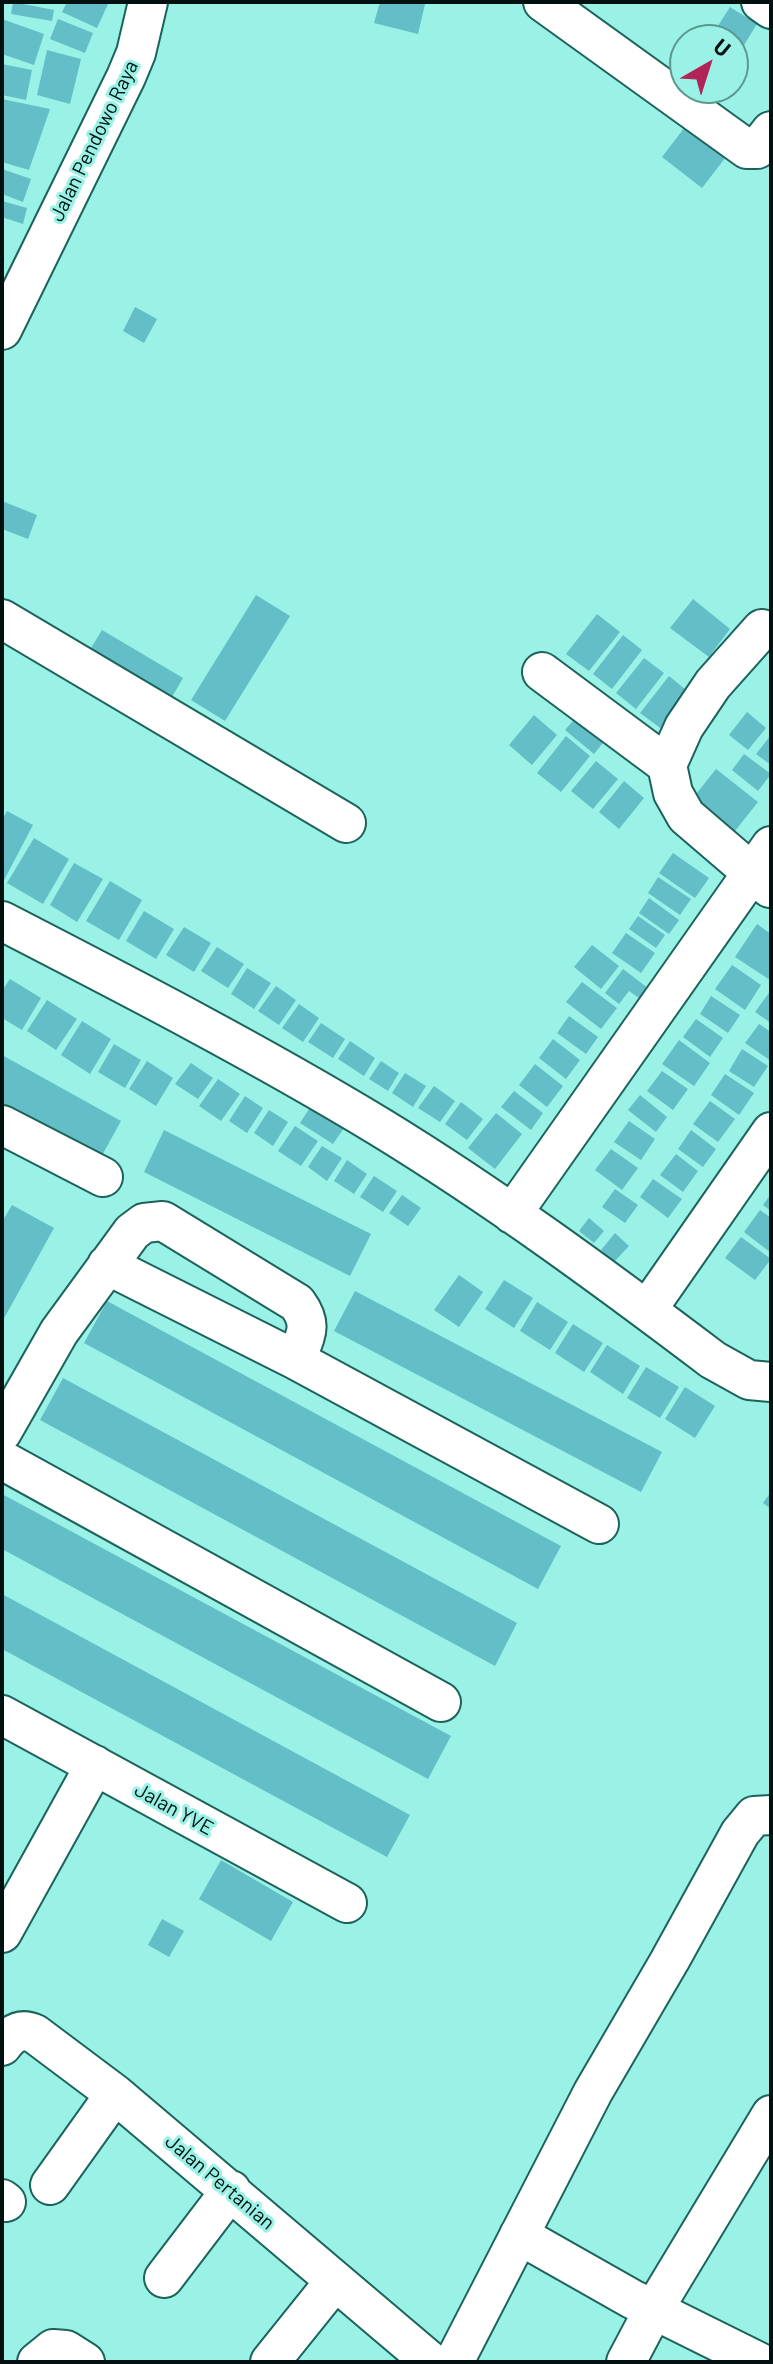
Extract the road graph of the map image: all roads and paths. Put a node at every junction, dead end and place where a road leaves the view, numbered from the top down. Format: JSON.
{"nodes":[{"id":1,"x":148,"y":2,"type":"edge"},
{"id":2,"x":543,"y":2,"type":"edge"},
{"id":3,"x":761,"y":2,"type":"edge"},
{"id":4,"x":771,"y":9,"type":"edge"},
{"id":5,"x":771,"y":131,"type":"edge"},
{"id":6,"x":2,"y":330,"type":"edge"},
{"id":7,"x":2,"y":619,"type":"edge"},
{"id":8,"x":762,"y":629,"type":"dead end"},
{"id":9,"x":542,"y":672,"type":"dead end"},
{"id":10,"x":667,"y":765,"type":"junction"},
{"id":11,"x":346,"y":823,"type":"dead end"},
{"id":12,"x":765,"y":869,"type":"edge"},
{"id":13,"x":2,"y":921,"type":"edge"},
{"id":14,"x":2,"y":1125,"type":"edge"},
{"id":15,"x":771,"y":1132,"type":"edge"},
{"id":16,"x":103,"y":1177,"type":"dead end"},
{"id":17,"x":512,"y":1214,"type":"junction"},
{"id":18,"x":107,"y":1265,"type":"junction"},
{"id":19,"x":647,"y":1310,"type":"junction"},
{"id":20,"x":296,"y":1360,"type":"junction"},
{"id":21,"x":771,"y":1382,"type":"edge"},
{"id":22,"x":2,"y":1432,"type":"edge"},
{"id":23,"x":2,"y":1460,"type":"edge"},
{"id":24,"x":599,"y":1524,"type":"dead end"},
{"id":25,"x":441,"y":1702,"type":"dead end"},
{"id":26,"x":2,"y":1715,"type":"edge"},
{"id":27,"x":95,"y":1765,"type":"junction"},
{"id":28,"x":771,"y":1815,"type":"edge"},
{"id":29,"x":347,"y":1903,"type":"dead end"},
{"id":30,"x":2,"y":1933,"type":"edge"},
{"id":31,"x":2,"y":2046,"type":"edge"},
{"id":32,"x":115,"y":2094,"type":"junction"},
{"id":33,"x":771,"y":2115,"type":"edge"},
{"id":34,"x":50,"y":2185,"type":"dead end"},
{"id":35,"x":231,"y":2190,"type":"junction"},
{"id":36,"x":519,"y":2235,"type":"junction"},
{"id":37,"x":164,"y":2278,"type":"dead end"},
{"id":38,"x":335,"y":2281,"type":"junction"},
{"id":39,"x":654,"y":2309,"type":"junction"},
{"id":40,"x":37,"y":2362,"type":"edge"},
{"id":41,"x":85,"y":2362,"type":"edge"},
{"id":42,"x":270,"y":2362,"type":"edge"},
{"id":43,"x":431,"y":2362,"type":"edge"},
{"id":44,"x":454,"y":2362,"type":"edge"},
{"id":45,"x":626,"y":2362,"type":"edge"},
{"id":46,"x":759,"y":2362,"type":"edge"}],
"edges":[{"from":1,"to":6,"type":"street","name":"Jalan Pendowo Raya"},
{"from":2,"to":5,"type":"street"},
{"from":3,"to":4,"type":"street"},
{"from":7,"to":11,"type":"street"},
{"from":8,"to":10,"type":"street"},
{"from":9,"to":10,"type":"street"},
{"from":10,"to":12,"type":"street"},
{"from":12,"to":17,"type":"street"},
{"from":13,"to":17,"type":"street"},
{"from":14,"to":16,"type":"street"},
{"from":15,"to":19,"type":"street"},
{"from":17,"to":19,"type":"street"},
{"from":18,"to":20,"type":"street"},
{"from":18,"to":20,"type":"street"},
{"from":18,"to":22,"type":"street"},
{"from":19,"to":21,"type":"street"},
{"from":20,"to":24,"type":"street"},
{"from":23,"to":25,"type":"street"},
{"from":26,"to":27,"type":"street","name":"Jalan YVE"},
{"from":27,"to":29,"type":"street","name":"Jalan YVE"},
{"from":27,"to":30,"type":"street"},
{"from":28,"to":36,"type":"street"},
{"from":31,"to":32,"type":"street","name":"Jalan Pertanian"},
{"from":32,"to":34,"type":"street"},
{"from":32,"to":35,"type":"street","name":"Jalan Pertanian"},
{"from":33,"to":39,"type":"street"},
{"from":35,"to":37,"type":"street"},
{"from":35,"to":38,"type":"street","name":"Jalan Pertanian"},
{"from":36,"to":39,"type":"street"},
{"from":36,"to":44,"type":"street"},
{"from":38,"to":42,"type":"street"},
{"from":38,"to":43,"type":"street","name":"Jalan Pertanian"},
{"from":39,"to":45,"type":"street"},
{"from":39,"to":46,"type":"street"},
{"from":40,"to":41,"type":"street"}]}
